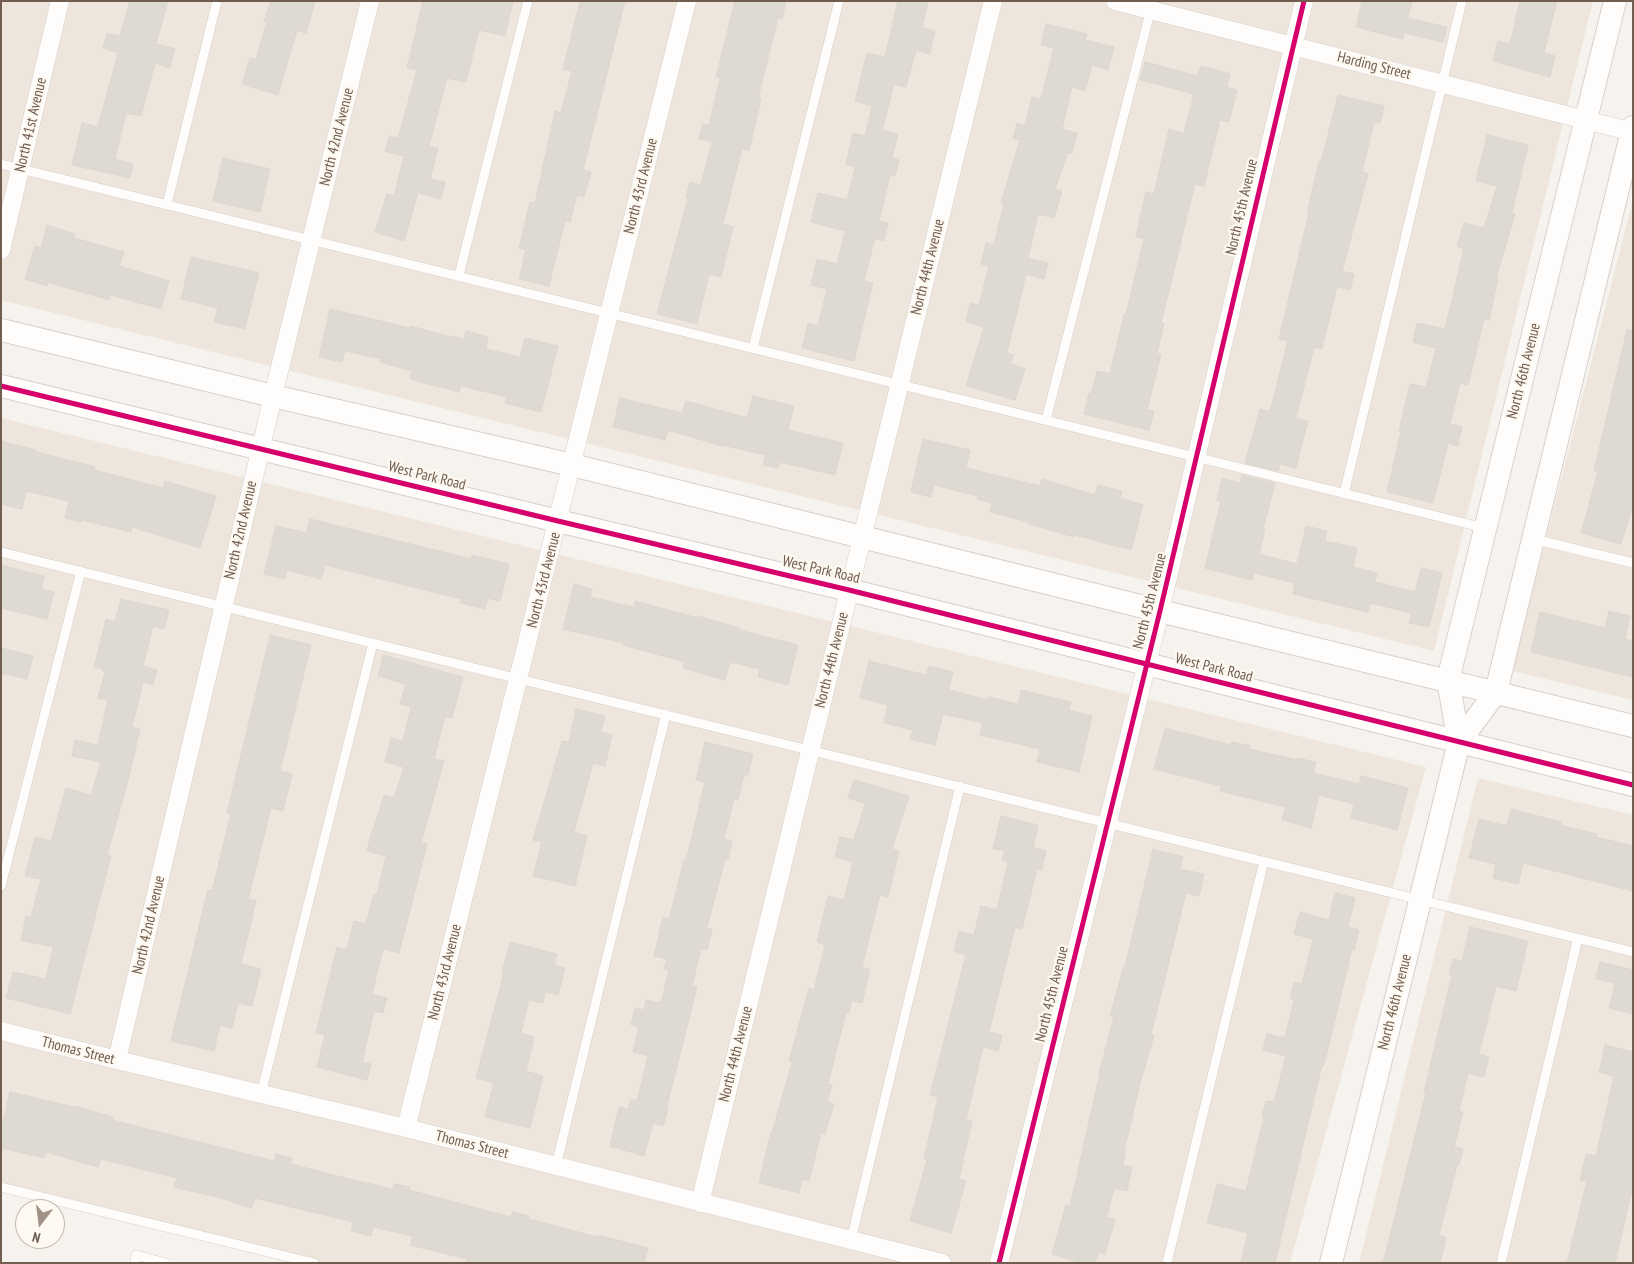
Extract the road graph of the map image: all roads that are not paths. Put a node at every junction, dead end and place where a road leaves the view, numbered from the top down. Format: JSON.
{"nodes":[{"id":1,"x":60,"y":1,"type":"edge"},
{"id":2,"x":217,"y":1,"type":"edge"},
{"id":3,"x":370,"y":1,"type":"edge"},
{"id":4,"x":528,"y":1,"type":"edge"},
{"id":5,"x":686,"y":1,"type":"edge"},
{"id":6,"x":839,"y":1,"type":"edge"},
{"id":7,"x":993,"y":1,"type":"edge"},
{"id":8,"x":1115,"y":1,"type":"edge"},
{"id":9,"x":1304,"y":1,"type":"edge"},
{"id":10,"x":1462,"y":1,"type":"edge"},
{"id":11,"x":1614,"y":1,"type":"edge"},
{"id":12,"x":1152,"y":6,"type":"edge"},
{"id":13,"x":1293,"y":46,"type":"junction"},
{"id":14,"x":1442,"y":84,"type":"junction"},
{"id":15,"x":1586,"y":120,"type":"junction"},
{"id":16,"x":1632,"y":130,"type":"edge"},
{"id":17,"x":1,"y":164,"type":"edge"},
{"id":18,"x":21,"y":168,"type":"junction"},
{"id":19,"x":167,"y":204,"type":"junction"},
{"id":20,"x":312,"y":239,"type":"junction"},
{"id":21,"x":1,"y":250,"type":"edge"},
{"id":22,"x":459,"y":275,"type":"junction"},
{"id":23,"x":610,"y":313,"type":"junction"},
{"id":24,"x":1,"y":330,"type":"edge"},
{"id":25,"x":753,"y":348,"type":"junction"},
{"id":26,"x":900,"y":384,"type":"junction"},
{"id":27,"x":1,"y":386,"type":"edge"},
{"id":28,"x":273,"y":396,"type":"junction"},
{"id":29,"x":1046,"y":420,"type":"junction"},
{"id":30,"x":261,"y":448,"type":"junction"},
{"id":31,"x":1196,"y":457,"type":"junction"},
{"id":32,"x":572,"y":465,"type":"junction"},
{"id":33,"x":1344,"y":494,"type":"junction"},
{"id":34,"x":558,"y":521,"type":"junction"},
{"id":35,"x":1486,"y":528,"type":"junction"},
{"id":36,"x":862,"y":537,"type":"junction"},
{"id":37,"x":1533,"y":539,"type":"junction"},
{"id":38,"x":1,"y":552,"type":"edge"},
{"id":39,"x":1633,"y":563,"type":"edge"},
{"id":40,"x":81,"y":571,"type":"junction"},
{"id":41,"x":849,"y":590,"type":"junction"},
{"id":42,"x":223,"y":606,"type":"junction"},
{"id":43,"x":1160,"y":611,"type":"junction"},
{"id":44,"x":373,"y":643,"type":"junction"},
{"id":45,"x":1147,"y":665,"type":"junction"},
{"id":46,"x":519,"y":679,"type":"junction"},
{"id":47,"x":1448,"y":680,"type":"junction"},
{"id":48,"x":1496,"y":692,"type":"junction"},
{"id":49,"x":666,"y":714,"type":"junction"},
{"id":50,"x":1633,"y":726,"type":"edge"},
{"id":51,"x":1459,"y":742,"type":"junction"},
{"id":52,"x":810,"y":749,"type":"junction"},
{"id":53,"x":1633,"y":785,"type":"edge"},
{"id":54,"x":960,"y":786,"type":"junction"},
{"id":55,"x":1108,"y":822,"type":"junction"},
{"id":56,"x":1264,"y":861,"type":"junction"},
{"id":57,"x":1,"y":886,"type":"edge"},
{"id":58,"x":1420,"y":901,"type":"junction"},
{"id":59,"x":1578,"y":938,"type":"junction"},
{"id":60,"x":1633,"y":952,"type":"edge"},
{"id":61,"x":1,"y":1031,"type":"edge"},
{"id":62,"x":117,"y":1060,"type":"junction"},
{"id":63,"x":261,"y":1094,"type":"junction"},
{"id":64,"x":406,"y":1128,"type":"junction"},
{"id":65,"x":556,"y":1166,"type":"junction"},
{"id":66,"x":1,"y":1187,"type":"edge"},
{"id":67,"x":700,"y":1202,"type":"junction"},
{"id":68,"x":850,"y":1240,"type":"junction"},
{"id":69,"x":135,"y":1263,"type":"edge"},
{"id":70,"x":166,"y":1263,"type":"edge"},
{"id":71,"x":314,"y":1263,"type":"edge"},
{"id":72,"x":942,"y":1263,"type":"edge"},
{"id":73,"x":999,"y":1263,"type":"edge"},
{"id":74,"x":1166,"y":1263,"type":"edge"},
{"id":75,"x":1331,"y":1263,"type":"edge"},
{"id":76,"x":1501,"y":1263,"type":"edge"}],
"edges":[{"from":1,"to":18,"type":"street","name":"North 41st Avenue"},
{"from":2,"to":19,"type":"lane"},
{"from":3,"to":20,"type":"street","name":"North 42nd Avenue"},
{"from":4,"to":22,"type":"lane"},
{"from":5,"to":23,"type":"street","name":"North 43rd Avenue"},
{"from":6,"to":25,"type":"lane"},
{"from":7,"to":26,"type":"street","name":"North 44th Avenue"},
{"from":8,"to":12,"type":"street","name":"Harding Street"},
{"from":9,"to":13,"type":"street","name":"North 45th Avenue"},
{"from":10,"to":14,"type":"lane"},
{"from":11,"to":15,"type":"street","name":"North 46th Avenue"},
{"from":12,"to":13,"type":"street","name":"Harding Street"},
{"from":12,"to":29,"type":"lane"},
{"from":13,"to":14,"type":"street","name":"Harding Street"},
{"from":13,"to":31,"type":"street","name":"North 45th Avenue"},
{"from":14,"to":15,"type":"street","name":"Harding Street"},
{"from":14,"to":33,"type":"lane"},
{"from":15,"to":16,"type":"street","name":"Harding Street"},
{"from":15,"to":35,"type":"street","name":"North 46th Avenue"},
{"from":16,"to":37,"type":"street","name":"North 46th Avenue"},
{"from":17,"to":18,"type":"lane"},
{"from":18,"to":19,"type":"lane"},
{"from":18,"to":21,"type":"street","name":"North 41st Avenue"},
{"from":19,"to":20,"type":"lane"},
{"from":20,"to":22,"type":"lane"},
{"from":20,"to":28,"type":"street","name":"North 42nd Avenue"},
{"from":22,"to":23,"type":"lane"},
{"from":23,"to":25,"type":"lane"},
{"from":23,"to":32,"type":"street","name":"North 43rd Avenue"},
{"from":24,"to":28,"type":"street"},
{"from":25,"to":26,"type":"lane"},
{"from":26,"to":29,"type":"lane"},
{"from":26,"to":36,"type":"street","name":"North 44th Avenue"},
{"from":27,"to":30,"type":"street","name":"West Park Road"},
{"from":28,"to":30,"type":"street","name":"North 42nd Avenue"},
{"from":28,"to":32,"type":"street"},
{"from":29,"to":31,"type":"lane"},
{"from":30,"to":34,"type":"street","name":"West Park Road"},
{"from":30,"to":42,"type":"street","name":"North 42nd Avenue"},
{"from":31,"to":33,"type":"lane"},
{"from":31,"to":43,"type":"street","name":"North 45th Avenue"},
{"from":32,"to":34,"type":"street","name":"North 43rd Avenue"},
{"from":32,"to":36,"type":"street"},
{"from":33,"to":35,"type":"lane"},
{"from":34,"to":41,"type":"street","name":"West Park Road"},
{"from":34,"to":46,"type":"street","name":"North 43rd Avenue"},
{"from":35,"to":47,"type":"street","name":"North 46th Avenue"},
{"from":36,"to":41,"type":"street","name":"North 44th Avenue"},
{"from":36,"to":43,"type":"street"},
{"from":37,"to":39,"type":"lane"},
{"from":37,"to":48,"type":"street","name":"North 46th Avenue"},
{"from":38,"to":40,"type":"lane"},
{"from":40,"to":42,"type":"lane"},
{"from":40,"to":57,"type":"lane"},
{"from":41,"to":45,"type":"street","name":"West Park Road"},
{"from":41,"to":52,"type":"street","name":"North 44th Avenue"},
{"from":42,"to":44,"type":"lane"},
{"from":42,"to":62,"type":"street","name":"North 42nd Avenue"},
{"from":43,"to":45,"type":"street","name":"North 45th Avenue"},
{"from":43,"to":47,"type":"street"},
{"from":44,"to":46,"type":"lane"},
{"from":44,"to":63,"type":"lane"},
{"from":45,"to":51,"type":"street","name":"West Park Road"},
{"from":45,"to":55,"type":"street","name":"North 45th Avenue"},
{"from":46,"to":49,"type":"lane"},
{"from":46,"to":64,"type":"street","name":"North 43rd Avenue"},
{"from":47,"to":48,"type":"street"},
{"from":47,"to":51,"type":"street","name":"North 46th Avenue"},
{"from":48,"to":50,"type":"street"},
{"from":48,"to":51,"type":"street","name":"North 46th Avenue"},
{"from":49,"to":52,"type":"lane"},
{"from":49,"to":65,"type":"lane"},
{"from":51,"to":53,"type":"street","name":"West Park Road"},
{"from":51,"to":58,"type":"street","name":"North 46th Avenue"},
{"from":52,"to":54,"type":"lane"},
{"from":52,"to":67,"type":"street","name":"North 44th Avenue"},
{"from":54,"to":55,"type":"lane"},
{"from":54,"to":68,"type":"lane"},
{"from":55,"to":56,"type":"lane"},
{"from":55,"to":73,"type":"street","name":"North 45th Avenue"},
{"from":56,"to":58,"type":"lane"},
{"from":56,"to":74,"type":"lane"},
{"from":58,"to":59,"type":"lane"},
{"from":58,"to":75,"type":"street","name":"North 46th Avenue"},
{"from":59,"to":60,"type":"lane"},
{"from":59,"to":76,"type":"lane"},
{"from":61,"to":62,"type":"street","name":"Thomas Street"},
{"from":62,"to":63,"type":"street","name":"Thomas Street"},
{"from":63,"to":64,"type":"street","name":"Thomas Street"},
{"from":64,"to":65,"type":"street","name":"Thomas Street"},
{"from":65,"to":67,"type":"street","name":"Thomas Street"},
{"from":66,"to":71,"type":"lane"},
{"from":67,"to":68,"type":"street","name":"Thomas Street"},
{"from":68,"to":72,"type":"street","name":"Thomas Street"},
{"from":69,"to":70,"type":"lane"}]}
